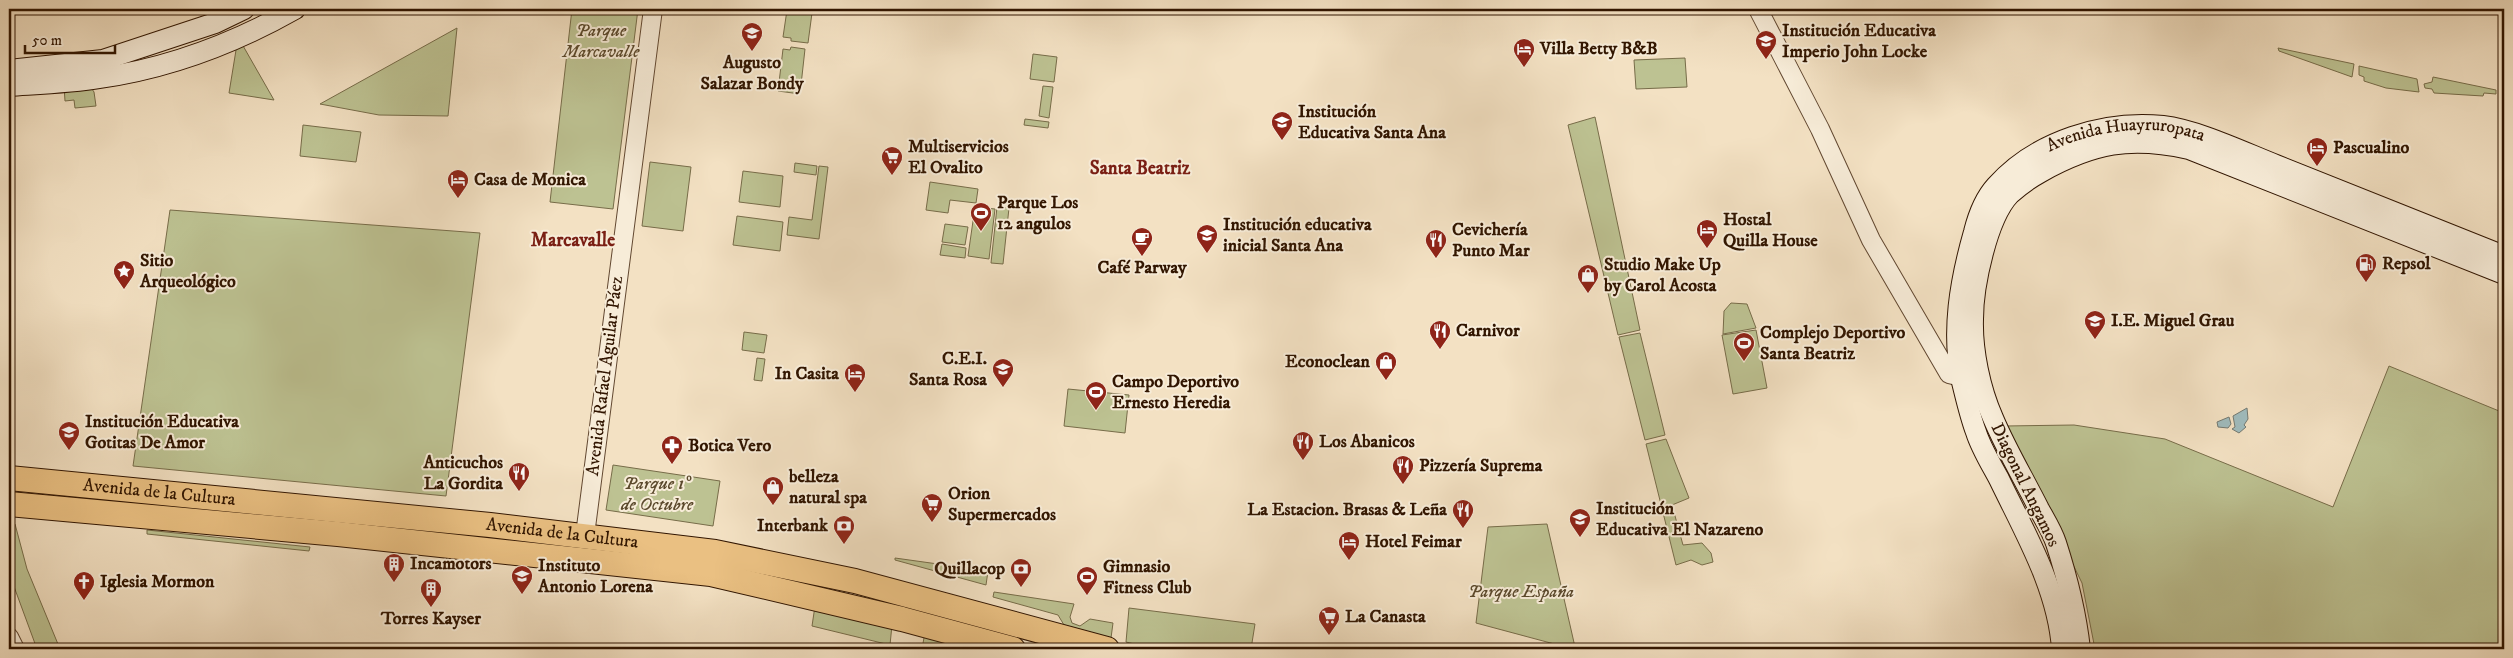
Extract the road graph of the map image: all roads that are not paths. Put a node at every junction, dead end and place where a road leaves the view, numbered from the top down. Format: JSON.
{"nodes":[{"id":1,"x":244,"y":9,"type":"edge"},
{"id":2,"x":295,"y":9,"type":"edge"},
{"id":3,"x":653,"y":9,"type":"edge"},
{"id":4,"x":1758,"y":9,"type":"edge"},
{"id":5,"x":9,"y":70,"type":"edge"},
{"id":6,"x":9,"y":86,"type":"edge"},
{"id":7,"x":2191,"y":141,"type":"junction"},
{"id":8,"x":2231,"y":156,"type":"junction"},
{"id":9,"x":2504,"y":256,"type":"edge"},
{"id":10,"x":2504,"y":274,"type":"edge"},
{"id":11,"x":1962,"y":379,"type":"junction"},
{"id":12,"x":1982,"y":381,"type":"junction"},
{"id":13,"x":1976,"y":434,"type":"joint"},
{"id":14,"x":9,"y":478,"type":"edge"},
{"id":15,"x":221,"y":498,"type":"junction"},
{"id":16,"x":9,"y":504,"type":"edge"},
{"id":17,"x":458,"y":522,"type":"junction"},
{"id":18,"x":218,"y":523,"type":"junction"},
{"id":19,"x":585,"y":535,"type":"junction"},
{"id":20,"x":456,"y":548,"type":"junction"},
{"id":21,"x":9,"y":637,"type":"edge"},
{"id":22,"x":14,"y":649,"type":"edge"},
{"id":23,"x":1013,"y":649,"type":"edge"},
{"id":24,"x":1107,"y":649,"type":"edge"},
{"id":25,"x":2062,"y":649,"type":"edge"},
{"id":26,"x":2080,"y":649,"type":"edge"}],
"edges":[{"from":1,"to":5,"type":"main road"},
{"from":2,"to":6,"type":"main road"},
{"from":3,"to":19,"type":"street","name":"Avenida Rafael Aguilar Páez"},
{"from":4,"to":11,"type":"street"},
{"from":7,"to":8,"type":"main road","name":"Avenida Huayruropata"},
{"from":7,"to":11,"type":"main road","name":"Avenida Huayruropata"},
{"from":7,"to":12,"type":"main road","name":"Avenida Huayruropata"},
{"from":8,"to":9,"type":"main road","name":"Avenida Huayruropata"},
{"from":8,"to":10,"type":"main road","name":"Avenida Huayruropata"},
{"from":11,"to":12,"type":"street"},
{"from":11,"to":13,"type":"main road","name":"Avenida Huayruropata"},
{"from":12,"to":26,"type":"main road","name":"Diagonal Angamos"},
{"from":13,"to":25,"type":"main road","name":"Diagonal Angamos"},
{"from":14,"to":15,"type":"highway","name":"Avenida de la Cultura"},
{"from":15,"to":17,"type":"highway","name":"Avenida de la Cultura"},
{"from":15,"to":18,"type":"highway"},
{"from":16,"to":18,"type":"highway","name":"Avenida de la Cultura"},
{"from":17,"to":19,"type":"highway","name":"Avenida de la Cultura"},
{"from":17,"to":20,"type":"highway"},
{"from":18,"to":20,"type":"highway","name":"Avenida de la Cultura"},
{"from":19,"to":24,"type":"highway","name":"Avenida de la Cultura"},
{"from":20,"to":23,"type":"highway","name":"Avenida de la Cultura"},
{"from":21,"to":22,"type":"street"}]}
